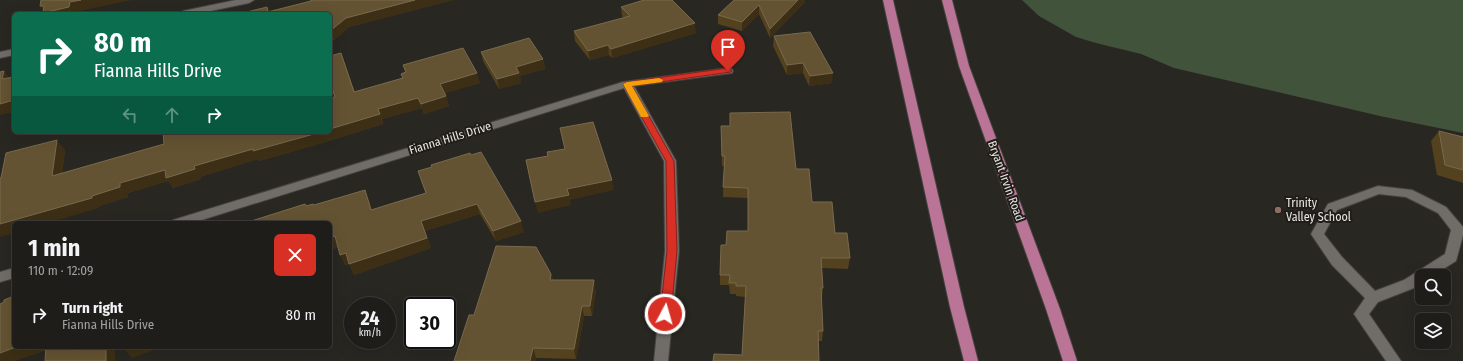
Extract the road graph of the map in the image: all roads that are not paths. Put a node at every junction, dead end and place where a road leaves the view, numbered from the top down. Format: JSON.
{"nodes":[{"id":1,"x":249,"y":0,"type":"edge"},
{"id":2,"x":888,"y":0,"type":"edge"},
{"id":3,"x":947,"y":0,"type":"edge"},
{"id":4,"x":192,"y":12,"type":"edge"},
{"id":5,"x":12,"y":53,"type":"edge"},
{"id":6,"x":0,"y":56,"type":"edge"},
{"id":7,"x":728,"y":71,"type":"dead end"},
{"id":8,"x":627,"y":84,"type":"junction"},
{"id":9,"x":182,"y":221,"type":"edge"},
{"id":10,"x":12,"y":274,"type":"edge"},
{"id":11,"x":0,"y":278,"type":"edge"},
{"id":12,"x":1373,"y":298,"type":"junction"},
{"id":13,"x":661,"y":361,"type":"edge"},
{"id":14,"x":971,"y":361,"type":"edge"},
{"id":15,"x":1070,"y":361,"type":"edge"},
{"id":16,"x":1394,"y":361,"type":"edge"}],
"edges":[{"from":1,"to":4,"type":"street"},
{"from":2,"to":14,"type":"main road"},
{"from":3,"to":15,"type":"main road","name":"Bryant Irvin Road"},
{"from":5,"to":6,"type":"street"},
{"from":7,"to":8,"type":"street","name":"Fianna Hills Drive"},
{"from":8,"to":9,"type":"street","name":"Fianna Hills Drive"},
{"from":8,"to":13,"type":"street"},
{"from":10,"to":11,"type":"street"},
{"from":12,"to":12,"type":"street"},
{"from":12,"to":16,"type":"street"}]}
